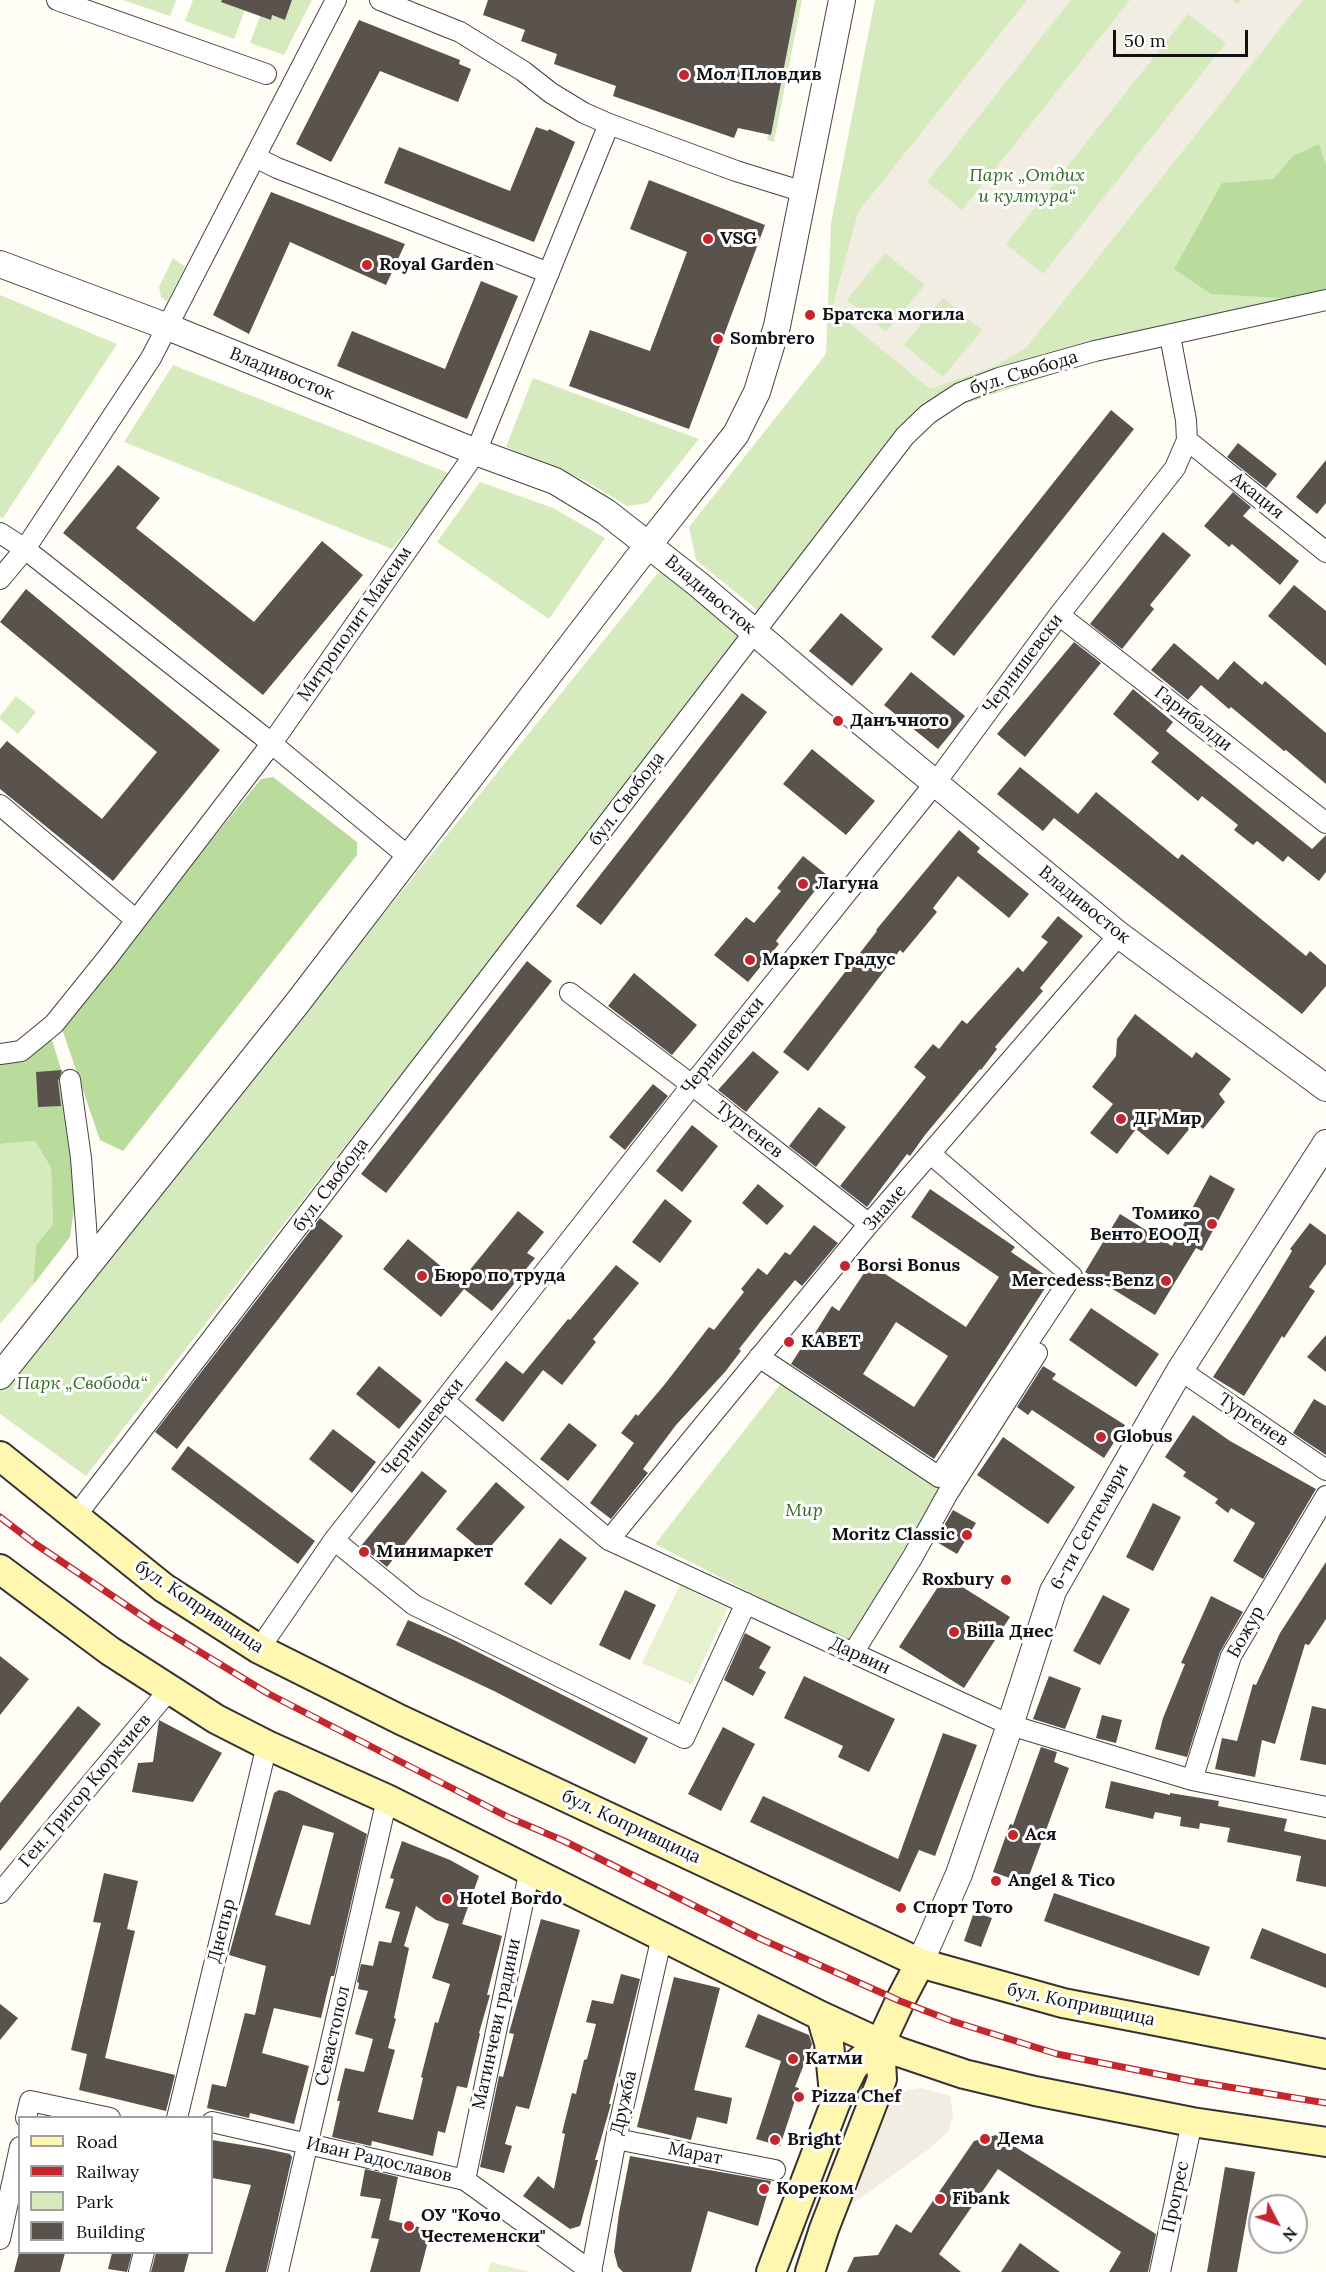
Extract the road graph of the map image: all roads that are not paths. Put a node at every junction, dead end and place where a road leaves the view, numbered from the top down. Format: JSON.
{"nodes":[{"id":1,"x":57,"y":0,"type":"edge"},
{"id":2,"x":336,"y":0,"type":"edge"},
{"id":3,"x":380,"y":0,"type":"edge"},
{"id":4,"x":842,"y":0,"type":"edge"},
{"id":5,"x":266,"y":74,"type":"dead end"},
{"id":6,"x":609,"y":124,"type":"junction"},
{"id":7,"x":255,"y":157,"type":"junction"},
{"id":8,"x":804,"y":192,"type":"junction"},
{"id":9,"x":0,"y":264,"type":"edge"},
{"id":10,"x":549,"y":273,"type":"junction"},
{"id":11,"x":1326,"y":300,"type":"edge"},
{"id":12,"x":168,"y":327,"type":"junction"},
{"id":13,"x":1170,"y":336,"type":"junction"},
{"id":14,"x":1187,"y":440,"type":"junction"},
{"id":15,"x":476,"y":452,"type":"junction"},
{"id":16,"x":0,"y":533,"type":"edge"},
{"id":17,"x":649,"y":544,"type":"junction"},
{"id":18,"x":25,"y":549,"type":"junction"},
{"id":19,"x":1326,"y":552,"type":"edge"},
{"id":20,"x":0,"y":579,"type":"edge"},
{"id":21,"x":1059,"y":615,"type":"junction"},
{"id":22,"x":755,"y":631,"type":"junction"},
{"id":23,"x":272,"y":743,"type":"junction"},
{"id":24,"x":936,"y":782,"type":"junction"},
{"id":25,"x":0,"y":805,"type":"edge"},
{"id":26,"x":1326,"y":823,"type":"edge"},
{"id":27,"x":410,"y":858,"type":"junction"},
{"id":28,"x":136,"y":920,"type":"junction"},
{"id":29,"x":1119,"y":935,"type":"junction"},
{"id":30,"x":570,"y":993,"type":"dead end"},
{"id":31,"x":0,"y":1054,"type":"edge"},
{"id":32,"x":70,"y":1080,"type":"dead end"},
{"id":33,"x":692,"y":1085,"type":"junction"},
{"id":34,"x":1326,"y":1088,"type":"edge"},
{"id":35,"x":1326,"y":1143,"type":"edge"},
{"id":36,"x":932,"y":1155,"type":"junction"},
{"id":37,"x":869,"y":1224,"type":"junction"},
{"id":38,"x":89,"y":1266,"type":"junction"},
{"id":39,"x":1074,"y":1294,"type":"dead end"},
{"id":40,"x":759,"y":1357,"type":"junction"},
{"id":41,"x":1180,"y":1370,"type":"junction"},
{"id":42,"x":0,"y":1376,"type":"edge"},
{"id":43,"x":444,"y":1401,"type":"junction"},
{"id":44,"x":0,"y":1456,"type":"edge"},
{"id":45,"x":1326,"y":1470,"type":"edge"},
{"id":46,"x":1326,"y":1496,"type":"edge"},
{"id":47,"x":75,"y":1517,"type":"junction"},
{"id":48,"x":334,"y":1540,"type":"junction"},
{"id":49,"x":609,"y":1540,"type":"junction"},
{"id":50,"x":0,"y":1569,"type":"edge"},
{"id":51,"x":746,"y":1603,"type":"junction"},
{"id":52,"x":259,"y":1649,"type":"junction"},
{"id":53,"x":853,"y":1653,"type":"junction"},
{"id":54,"x":169,"y":1690,"type":"junction"},
{"id":55,"x":1010,"y":1725,"type":"junction"},
{"id":56,"x":267,"y":1745,"type":"junction"},
{"id":57,"x":1192,"y":1780,"type":"junction"},
{"id":58,"x":387,"y":1799,"type":"junction"},
{"id":59,"x":1326,"y":1807,"type":"edge"},
{"id":60,"x":530,"y":1869,"type":"junction"},
{"id":61,"x":0,"y":1893,"type":"edge"},
{"id":62,"x":662,"y":1936,"type":"junction"},
{"id":63,"x":920,"y":1963,"type":"junction"},
{"id":64,"x":821,"y":2016,"type":"junction"},
{"id":65,"x":880,"y":2044,"type":"junction"},
{"id":66,"x":1326,"y":2054,"type":"edge"},
{"id":67,"x":835,"y":2104,"type":"junction"},
{"id":68,"x":28,"y":2109,"type":"edge"},
{"id":69,"x":92,"y":2116,"type":"edge"},
{"id":70,"x":182,"y":2116,"type":"edge"},
{"id":71,"x":213,"y":2122,"type":"edge"},
{"id":72,"x":1192,"y":2122,"type":"junction"},
{"id":73,"x":616,"y":2139,"type":"junction"},
{"id":74,"x":1326,"y":2142,"type":"edge"},
{"id":75,"x":308,"y":2144,"type":"junction"},
{"id":76,"x":18,"y":2156,"type":"edge"},
{"id":77,"x":775,"y":2170,"type":"dead end"},
{"id":78,"x":465,"y":2180,"type":"junction"},
{"id":79,"x":0,"y":2239,"type":"edge"},
{"id":80,"x":144,"y":2254,"type":"edge"},
{"id":81,"x":139,"y":2272,"type":"edge"},
{"id":82,"x":278,"y":2272,"type":"edge"},
{"id":83,"x":591,"y":2272,"type":"edge"},
{"id":84,"x":771,"y":2272,"type":"edge"},
{"id":85,"x":810,"y":2272,"type":"edge"},
{"id":86,"x":1160,"y":2272,"type":"edge"}],
"edges":[{"from":1,"to":5,"type":"street"},
{"from":2,"to":7,"type":"street"},
{"from":3,"to":6,"type":"street"},
{"from":4,"to":8,"type":"street"},
{"from":6,"to":8,"type":"street"},
{"from":6,"to":10,"type":"street","name":"Митрополит Максим"},
{"from":7,"to":10,"type":"street"},
{"from":7,"to":12,"type":"street"},
{"from":8,"to":17,"type":"street"},
{"from":9,"to":12,"type":"street","name":"Владивосток"},
{"from":10,"to":15,"type":"street","name":"Митрополит Максим"},
{"from":11,"to":13,"type":"street","name":"бул. Свобода"},
{"from":12,"to":15,"type":"street","name":"Владивосток"},
{"from":12,"to":18,"type":"street"},
{"from":13,"to":14,"type":"street","name":"Чернишевски"},
{"from":13,"to":22,"type":"street","name":"бул. Свобода"},
{"from":14,"to":19,"type":"street","name":"Акация"},
{"from":14,"to":21,"type":"street","name":"Чернишевски"},
{"from":15,"to":17,"type":"street","name":"Владивосток"},
{"from":15,"to":23,"type":"street","name":"Митрополит Максим"},
{"from":16,"to":18,"type":"street"},
{"from":17,"to":22,"type":"street","name":"Владивосток"},
{"from":17,"to":27,"type":"street"},
{"from":18,"to":20,"type":"street"},
{"from":18,"to":23,"type":"street"},
{"from":21,"to":24,"type":"street","name":"Чернишевски"},
{"from":21,"to":26,"type":"street","name":"Гарибалди"},
{"from":22,"to":24,"type":"street","name":"Владивосток"},
{"from":22,"to":47,"type":"street","name":"бул. Свобода"},
{"from":23,"to":27,"type":"street"},
{"from":23,"to":28,"type":"street","name":"Митрополит Максим"},
{"from":24,"to":29,"type":"street","name":"Владивосток"},
{"from":24,"to":33,"type":"street","name":"Чернишевски"},
{"from":25,"to":28,"type":"street"},
{"from":27,"to":38,"type":"street"},
{"from":28,"to":31,"type":"street","name":"Митрополит Максим"},
{"from":29,"to":34,"type":"street","name":"Владивосток"},
{"from":29,"to":36,"type":"street","name":"Знаме"},
{"from":30,"to":33,"type":"street","name":"Тургенев"},
{"from":32,"to":38,"type":"street"},
{"from":33,"to":37,"type":"street","name":"Тургенев"},
{"from":33,"to":43,"type":"street","name":"Чернишевски"},
{"from":35,"to":41,"type":"street","name":"6-ти Септември"},
{"from":36,"to":37,"type":"street","name":"Знаме"},
{"from":36,"to":40,"type":"street"},
{"from":37,"to":40,"type":"street","name":"Знаме"},
{"from":38,"to":42,"type":"street"},
{"from":39,"to":53,"type":"street"},
{"from":40,"to":49,"type":"street","name":"Знаме"},
{"from":41,"to":45,"type":"street","name":"Тургенев"},
{"from":41,"to":55,"type":"street","name":"6-ти Септември"},
{"from":43,"to":48,"type":"street","name":"Чернишевски"},
{"from":43,"to":49,"type":"street","name":"Дарвин"},
{"from":44,"to":47,"type":"main road","name":"бул. Копривщица"},
{"from":46,"to":57,"type":"street","name":"Божур"},
{"from":47,"to":52,"type":"main road","name":"бул. Копривщица"},
{"from":48,"to":51,"type":"street"},
{"from":48,"to":52,"type":"street","name":"Чернишевски"},
{"from":49,"to":51,"type":"street","name":"Дарвин"},
{"from":50,"to":54,"type":"main road"},
{"from":51,"to":53,"type":"street","name":"Дарвин"},
{"from":52,"to":63,"type":"main road","name":"бул. Копривщица"},
{"from":53,"to":55,"type":"street","name":"Дарвин"},
{"from":54,"to":56,"type":"main road"},
{"from":54,"to":61,"type":"street","name":"Ген. Григор Кюркчиев"},
{"from":55,"to":57,"type":"street","name":"Дарвин"},
{"from":55,"to":63,"type":"street","name":"6-ти Септември"},
{"from":56,"to":58,"type":"main road"},
{"from":56,"to":70,"type":"street","name":"Днепър"},
{"from":57,"to":59,"type":"street","name":"Дарвин"},
{"from":58,"to":60,"type":"main road"},
{"from":58,"to":75,"type":"street","name":"Севастопол"},
{"from":60,"to":62,"type":"main road"},
{"from":60,"to":78,"type":"street","name":"Матинчеви градини"},
{"from":62,"to":64,"type":"main road"},
{"from":62,"to":73,"type":"street","name":"Дружба"},
{"from":63,"to":65,"type":"main road","name":"6-ти Септември"},
{"from":63,"to":66,"type":"main road","name":"бул. Копривщица"},
{"from":64,"to":65,"type":"main road"},
{"from":64,"to":67,"type":"main road"},
{"from":65,"to":67,"type":"main road","name":"6-ти Септември"},
{"from":65,"to":72,"type":"main road"},
{"from":65,"to":85,"type":"main road","name":"6-ти Септември"},
{"from":67,"to":84,"type":"main road","name":"6-ти Септември"},
{"from":68,"to":69,"type":"street"},
{"from":71,"to":75,"type":"street","name":"Иван Радославов"},
{"from":72,"to":74,"type":"main road"},
{"from":72,"to":86,"type":"street","name":"Прогрес"},
{"from":73,"to":77,"type":"street","name":"Марат"},
{"from":73,"to":83,"type":"street","name":"Дружба"},
{"from":75,"to":78,"type":"street","name":"Иван Радославов"},
{"from":75,"to":82,"type":"street","name":"Севастопол"},
{"from":76,"to":79,"type":"street"},
{"from":78,"to":83,"type":"street","name":"Иван Радославов"},
{"from":80,"to":81,"type":"street"}]}
